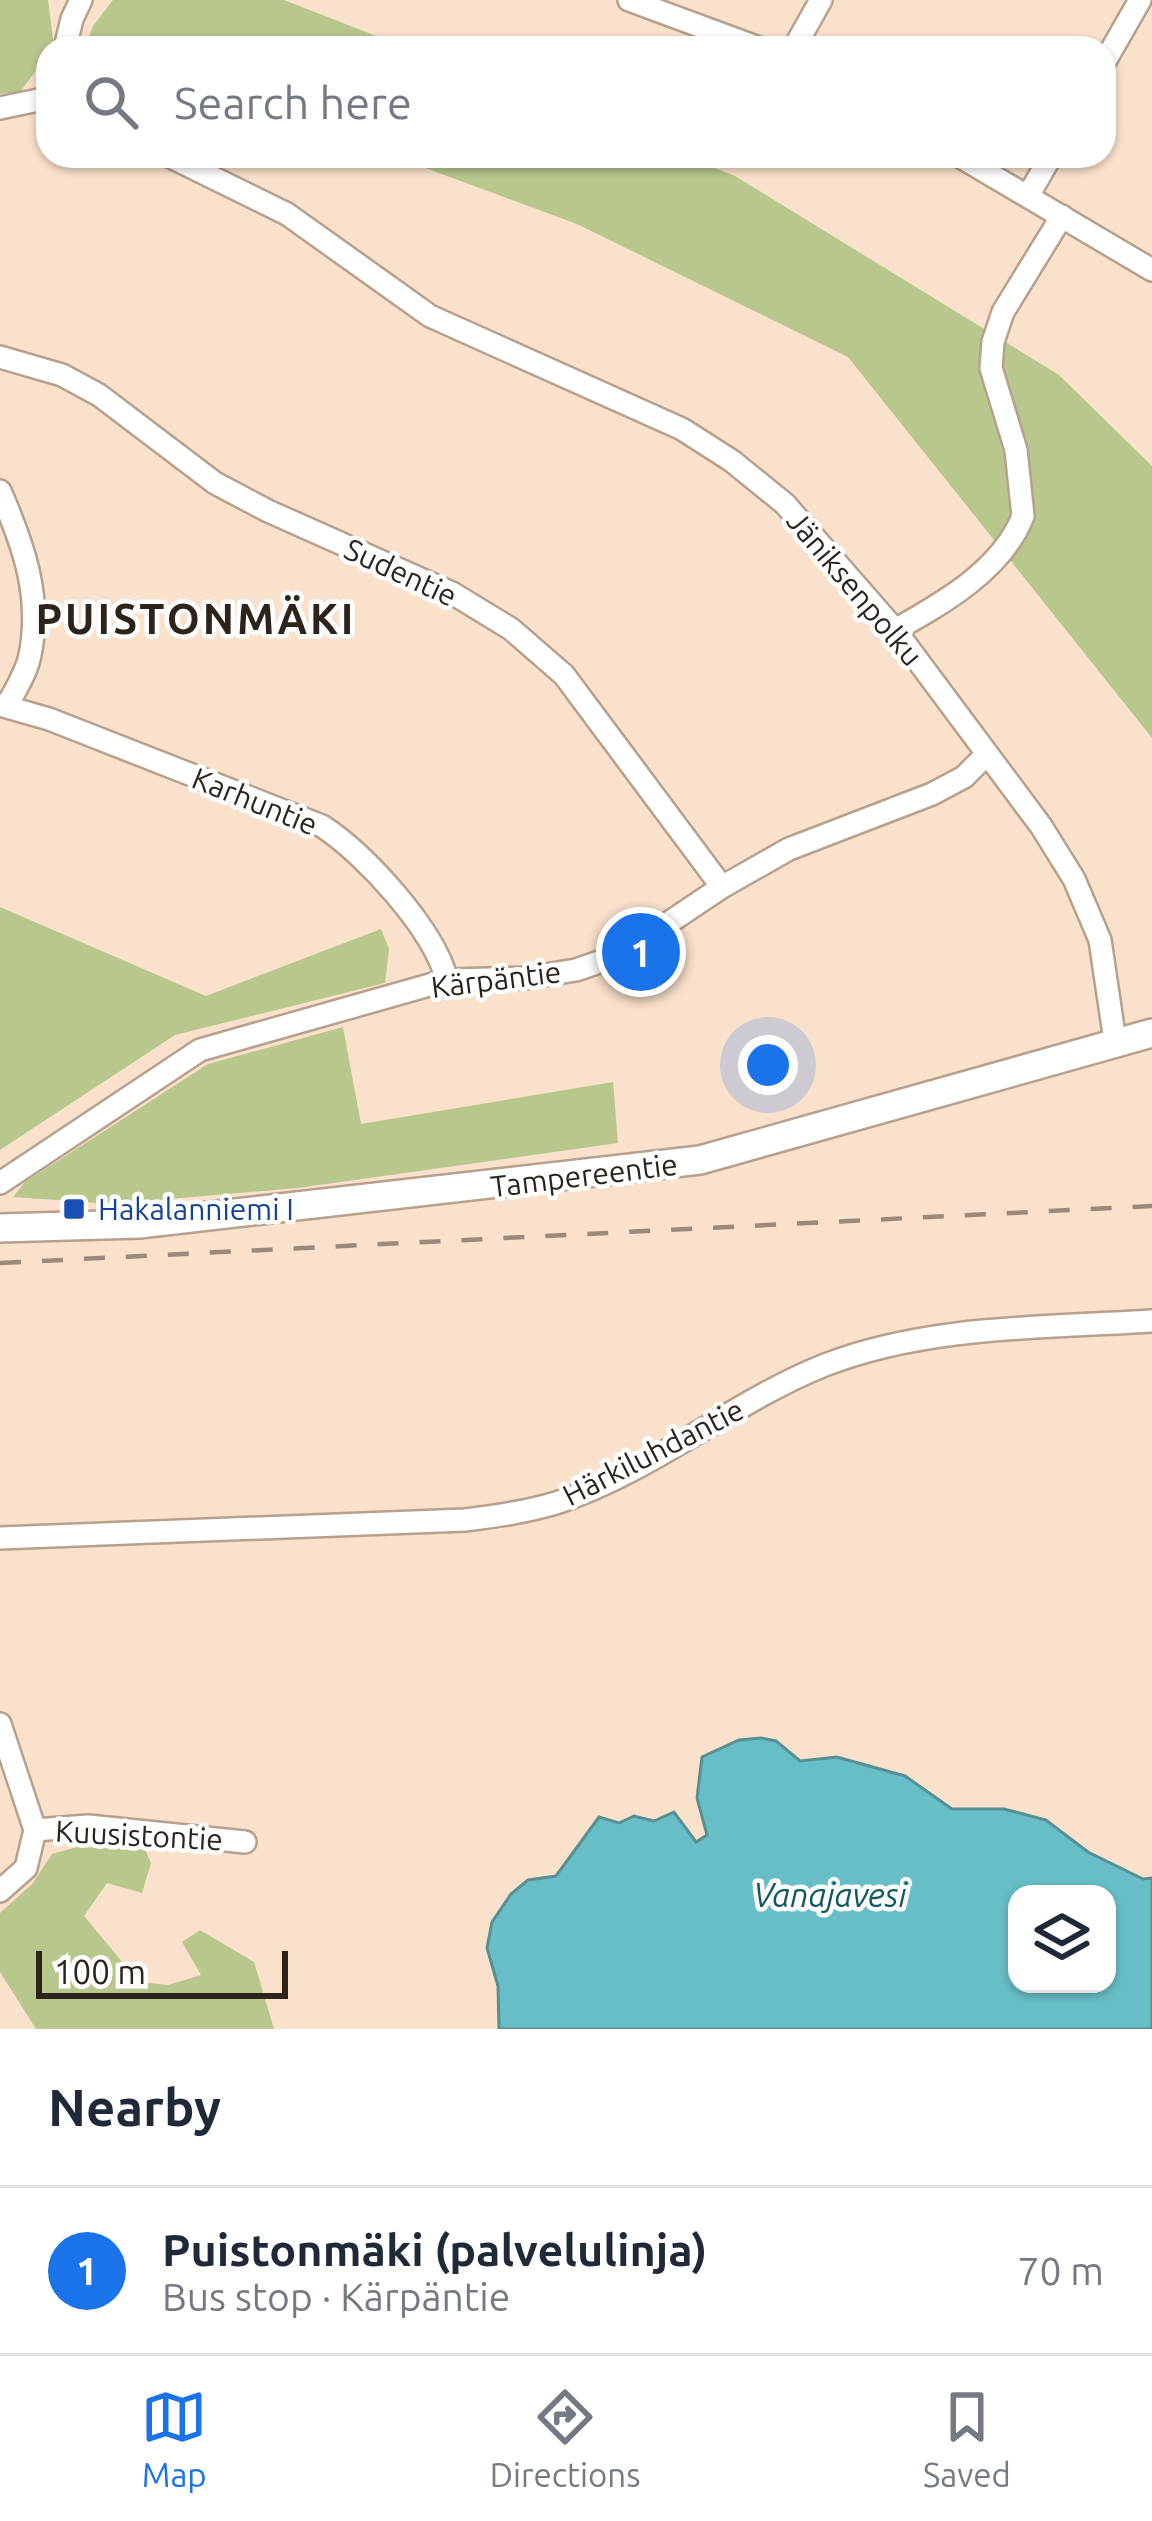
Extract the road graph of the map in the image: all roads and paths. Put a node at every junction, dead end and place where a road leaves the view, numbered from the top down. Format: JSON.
{"nodes":[{"id":1,"x":81,"y":0,"type":"edge"},
{"id":2,"x":629,"y":0,"type":"edge"},
{"id":3,"x":821,"y":0,"type":"edge"},
{"id":4,"x":1140,"y":0,"type":"edge"},
{"id":5,"x":69,"y":36,"type":"edge"},
{"id":6,"x":726,"y":36,"type":"edge"},
{"id":7,"x":801,"y":36,"type":"edge"},
{"id":8,"x":1116,"y":42,"type":"edge"},
{"id":9,"x":36,"y":100,"type":"edge"},
{"id":10,"x":0,"y":108,"type":"edge"},
{"id":11,"x":193,"y":168,"type":"edge"},
{"id":12,"x":980,"y":168,"type":"edge"},
{"id":13,"x":1044,"y":168,"type":"edge"},
{"id":14,"x":1028,"y":196,"type":"junction"},
{"id":15,"x":1062,"y":215,"type":"junction"},
{"id":16,"x":1152,"y":270,"type":"edge"},
{"id":17,"x":0,"y":357,"type":"edge"},
{"id":18,"x":0,"y":491,"type":"edge"},
{"id":19,"x":895,"y":630,"type":"junction"},
{"id":20,"x":3,"y":706,"type":"edge"},
{"id":21,"x":985,"y":756,"type":"junction"},
{"id":22,"x":722,"y":887,"type":"junction"},
{"id":23,"x":447,"y":980,"type":"junction"},
{"id":24,"x":1152,"y":1033,"type":"edge"},
{"id":25,"x":1115,"y":1041,"type":"junction"},
{"id":26,"x":0,"y":1183,"type":"edge"},
{"id":27,"x":0,"y":1228,"type":"edge"},
{"id":28,"x":1152,"y":1321,"type":"edge"},
{"id":29,"x":0,"y":1538,"type":"edge"},
{"id":30,"x":0,"y":1724,"type":"edge"},
{"id":31,"x":35,"y":1830,"type":"junction"},
{"id":32,"x":245,"y":1842,"type":"dead end"},
{"id":33,"x":0,"y":1891,"type":"edge"}],
"edges":[{"from":1,"to":5,"type":"street"},
{"from":2,"to":6,"type":"street"},
{"from":3,"to":7,"type":"street"},
{"from":4,"to":8,"type":"street"},
{"from":9,"to":10,"type":"street"},
{"from":11,"to":19,"type":"street","name":"Jäniksenpolku"},
{"from":12,"to":14,"type":"street"},
{"from":13,"to":14,"type":"street"},
{"from":14,"to":15,"type":"street"},
{"from":15,"to":16,"type":"street"},
{"from":15,"to":19,"type":"street"},
{"from":17,"to":22,"type":"street","name":"Sudentie"},
{"from":18,"to":20,"type":"street"},
{"from":19,"to":21,"type":"street","name":"Jäniksenpolku"},
{"from":20,"to":23,"type":"street","name":"Karhuntie"},
{"from":21,"to":22,"type":"street","name":"Kärpäntie"},
{"from":21,"to":25,"type":"street","name":"Jäniksenpolku"},
{"from":22,"to":23,"type":"street","name":"Kärpäntie"},
{"from":23,"to":26,"type":"street","name":"Kärpäntie"},
{"from":24,"to":25,"type":"main road","name":"Tampereentie"},
{"from":25,"to":27,"type":"main road","name":"Tampereentie"},
{"from":28,"to":29,"type":"street","name":"Härkiluhdantie"},
{"from":30,"to":31,"type":"street"},
{"from":31,"to":32,"type":"street","name":"Kuusistontie"},
{"from":31,"to":33,"type":"street","name":"Kuusistontie"}]}
